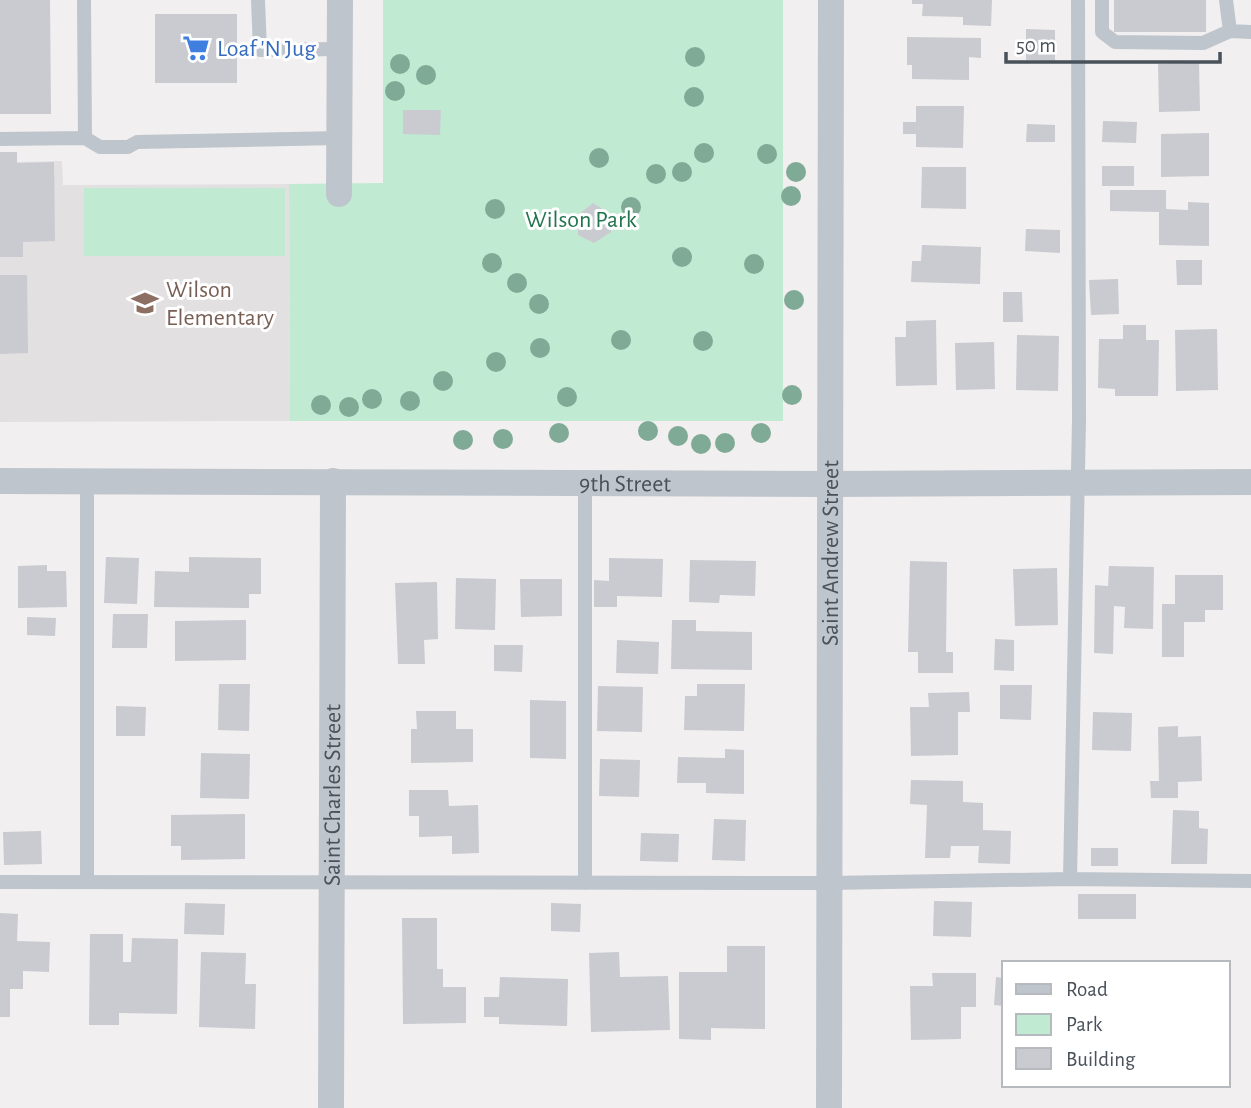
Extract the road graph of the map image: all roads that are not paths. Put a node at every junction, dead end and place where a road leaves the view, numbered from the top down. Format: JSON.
{"nodes":[{"id":1,"x":84,"y":0,"type":"edge"},
{"id":2,"x":258,"y":0,"type":"edge"},
{"id":3,"x":340,"y":0,"type":"edge"},
{"id":4,"x":831,"y":0,"type":"edge"},
{"id":5,"x":1079,"y":0,"type":"edge"},
{"id":6,"x":1102,"y":0,"type":"edge"},
{"id":7,"x":1226,"y":0,"type":"edge"},
{"id":8,"x":1230,"y":31,"type":"junction"},
{"id":9,"x":1251,"y":32,"type":"edge"},
{"id":10,"x":340,"y":49,"type":"junction"},
{"id":11,"x":85,"y":138,"type":"junction"},
{"id":12,"x":340,"y":138,"type":"junction"},
{"id":13,"x":0,"y":139,"type":"edge"},
{"id":14,"x":339,"y":194,"type":"dead end"},
{"id":15,"x":87,"y":480,"type":"junction"},
{"id":16,"x":0,"y":481,"type":"edge"},
{"id":17,"x":333,"y":481,"type":"junction"},
{"id":18,"x":585,"y":482,"type":"junction"},
{"id":19,"x":1076,"y":482,"type":"junction"},
{"id":20,"x":1251,"y":482,"type":"edge"},
{"id":21,"x":830,"y":484,"type":"junction"},
{"id":22,"x":1070,"y":879,"type":"junction"},
{"id":23,"x":1251,"y":881,"type":"edge"},
{"id":24,"x":0,"y":882,"type":"edge"},
{"id":25,"x":87,"y":882,"type":"junction"},
{"id":26,"x":331,"y":883,"type":"junction"},
{"id":27,"x":585,"y":883,"type":"junction"},
{"id":28,"x":831,"y":883,"type":"junction"},
{"id":29,"x":331,"y":1108,"type":"edge"},
{"id":30,"x":829,"y":1108,"type":"edge"}],
"edges":[{"from":1,"to":11,"type":"lane"},
{"from":2,"to":10,"type":"lane"},
{"from":3,"to":10,"type":"street"},
{"from":4,"to":21,"type":"street","name":"Saint Andrew Street"},
{"from":5,"to":19,"type":"lane"},
{"from":6,"to":8,"type":"lane"},
{"from":7,"to":8,"type":"lane"},
{"from":8,"to":9,"type":"lane"},
{"from":10,"to":12,"type":"street"},
{"from":11,"to":12,"type":"lane"},
{"from":11,"to":13,"type":"lane"},
{"from":12,"to":14,"type":"street"},
{"from":15,"to":16,"type":"street","name":"9th Street"},
{"from":15,"to":17,"type":"street","name":"9th Street"},
{"from":15,"to":25,"type":"lane"},
{"from":17,"to":18,"type":"street","name":"9th Street"},
{"from":17,"to":26,"type":"street","name":"Saint Charles Street"},
{"from":18,"to":21,"type":"street","name":"9th Street"},
{"from":18,"to":27,"type":"lane"},
{"from":19,"to":20,"type":"street","name":"9th Street"},
{"from":19,"to":21,"type":"street","name":"9th Street"},
{"from":19,"to":22,"type":"lane"},
{"from":21,"to":28,"type":"street","name":"Saint Andrew Street"},
{"from":22,"to":23,"type":"lane"},
{"from":22,"to":28,"type":"lane"},
{"from":24,"to":25,"type":"lane"},
{"from":25,"to":26,"type":"lane"},
{"from":26,"to":27,"type":"lane"},
{"from":26,"to":29,"type":"street","name":"Saint Charles Street"},
{"from":27,"to":28,"type":"lane"},
{"from":28,"to":30,"type":"street","name":"Saint Andrew Street"}]}
